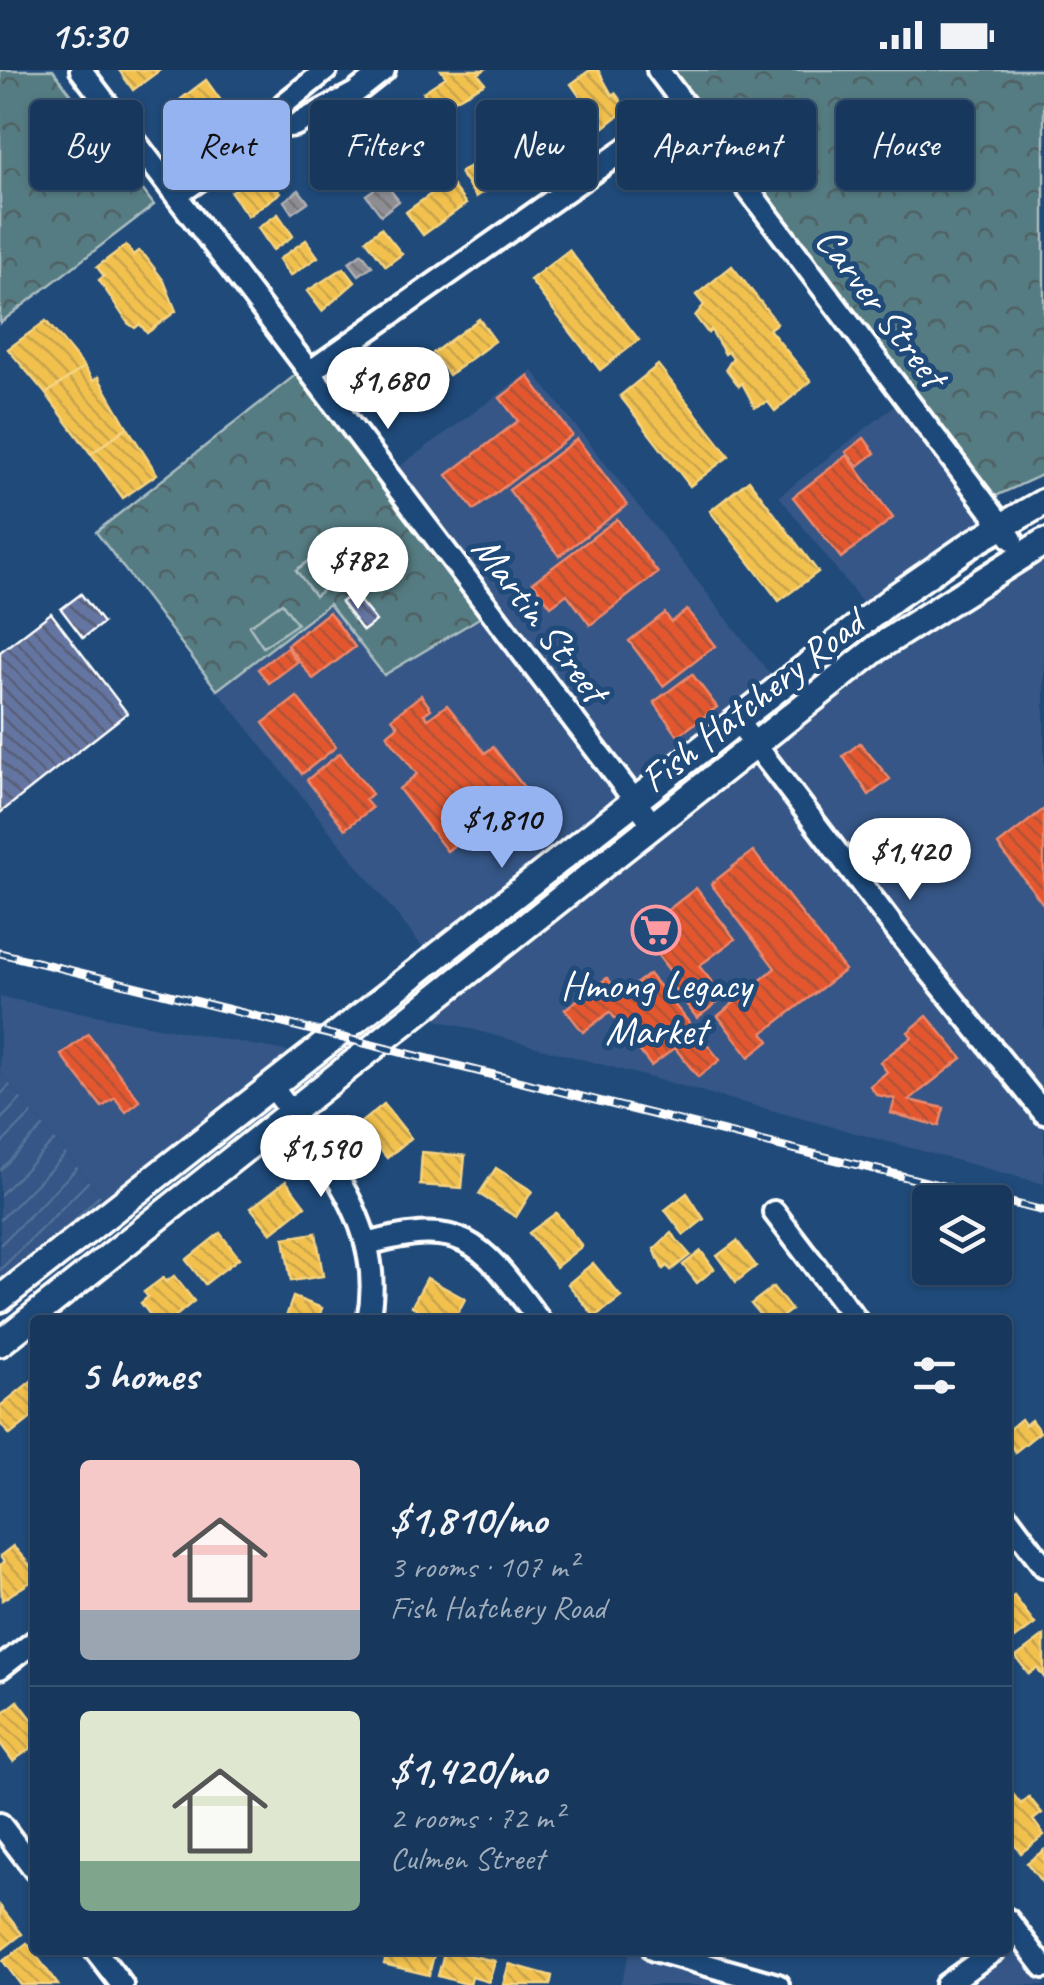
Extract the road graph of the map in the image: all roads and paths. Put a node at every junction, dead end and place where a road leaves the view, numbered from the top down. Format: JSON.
{"nodes":[{"id":1,"x":81,"y":70,"type":"edge"},
{"id":2,"x":326,"y":70,"type":"edge"},
{"id":3,"x":384,"y":70,"type":"edge"},
{"id":4,"x":658,"y":70,"type":"edge"},
{"id":5,"x":289,"y":100,"type":"edge"},
{"id":6,"x":681,"y":100,"type":"edge"},
{"id":7,"x":290,"y":126,"type":"edge"},
{"id":8,"x":617,"y":156,"type":"edge"},
{"id":9,"x":184,"y":190,"type":"edge"},
{"id":10,"x":749,"y":190,"type":"edge"},
{"id":11,"x":177,"y":195,"type":"junction"},
{"id":12,"x":311,"y":371,"type":"junction"},
{"id":13,"x":1044,"y":502,"type":"edge"},
{"id":14,"x":1007,"y":532,"type":"junction"},
{"id":15,"x":1044,"y":542,"type":"edge"},
{"id":16,"x":738,"y":722,"type":"junction"},
{"id":17,"x":756,"y":746,"type":"junction"},
{"id":18,"x":635,"y":802,"type":"junction"},
{"id":19,"x":654,"y":826,"type":"junction"},
{"id":20,"x":273,"y":1088,"type":"junction"},
{"id":21,"x":291,"y":1112,"type":"junction"},
{"id":22,"x":1044,"y":1113,"type":"edge"},
{"id":23,"x":774,"y":1212,"type":"dead end"},
{"id":24,"x":368,"y":1244,"type":"junction"},
{"id":25,"x":0,"y":1299,"type":"edge"},
{"id":26,"x":35,"y":1315,"type":"edge"},
{"id":27,"x":368,"y":1315,"type":"edge"},
{"id":28,"x":534,"y":1315,"type":"edge"},
{"id":29,"x":852,"y":1315,"type":"edge"},
{"id":30,"x":30,"y":1319,"type":"edge"},
{"id":31,"x":0,"y":1343,"type":"edge"},
{"id":32,"x":1012,"y":1523,"type":"edge"},
{"id":33,"x":1044,"y":1566,"type":"edge"},
{"id":34,"x":30,"y":1645,"type":"edge"},
{"id":35,"x":0,"y":1668,"type":"edge"},
{"id":36,"x":0,"y":1824,"type":"edge"},
{"id":37,"x":30,"y":1863,"type":"edge"},
{"id":38,"x":1012,"y":1932,"type":"edge"},
{"id":39,"x":99,"y":1955,"type":"edge"},
{"id":40,"x":672,"y":1955,"type":"edge"},
{"id":41,"x":988,"y":1955,"type":"edge"},
{"id":42,"x":1044,"y":1968,"type":"edge"},
{"id":43,"x":122,"y":1985,"type":"edge"},
{"id":44,"x":778,"y":1985,"type":"edge"},
{"id":45,"x":946,"y":1985,"type":"edge"}],
"edges":[{"from":1,"to":11,"type":"street","name":"Martin Street"},
{"from":2,"to":5,"type":"street"},
{"from":3,"to":7,"type":"street"},
{"from":4,"to":6,"type":"street","name":"Carver Street"},
{"from":8,"to":12,"type":"street"},
{"from":9,"to":11,"type":"street"},
{"from":10,"to":14,"type":"street","name":"Carver Street"},
{"from":11,"to":12,"type":"street","name":"Martin Street"},
{"from":12,"to":18,"type":"street","name":"Martin Street"},
{"from":13,"to":14,"type":"main road","name":"Fish Hatchery Road"},
{"from":14,"to":16,"type":"main road","name":"Fish Hatchery Road"},
{"from":15,"to":17,"type":"main road","name":"Fish Hatchery Road"},
{"from":16,"to":17,"type":"street"},
{"from":16,"to":18,"type":"main road","name":"Fish Hatchery Road"},
{"from":17,"to":19,"type":"main road","name":"Fish Hatchery Road"},
{"from":17,"to":22,"type":"street"},
{"from":18,"to":19,"type":"street","name":"Martin Street"},
{"from":18,"to":20,"type":"main road","name":"Fish Hatchery Road"},
{"from":19,"to":21,"type":"main road","name":"Fish Hatchery Road"},
{"from":20,"to":21,"type":"street"},
{"from":20,"to":25,"type":"main road","name":"Fish Hatchery Road"},
{"from":21,"to":24,"type":"street"},
{"from":21,"to":26,"type":"main road","name":"Fish Hatchery Road"},
{"from":23,"to":29,"type":"street"},
{"from":24,"to":27,"type":"street"},
{"from":24,"to":28,"type":"street"},
{"from":30,"to":31,"type":"main road","name":"Fish Hatchery Road"},
{"from":32,"to":33,"type":"street"},
{"from":34,"to":35,"type":"street"},
{"from":36,"to":37,"type":"street"},
{"from":38,"to":42,"type":"street"},
{"from":39,"to":43,"type":"street"},
{"from":40,"to":44,"type":"street"},
{"from":41,"to":45,"type":"street"}]}
